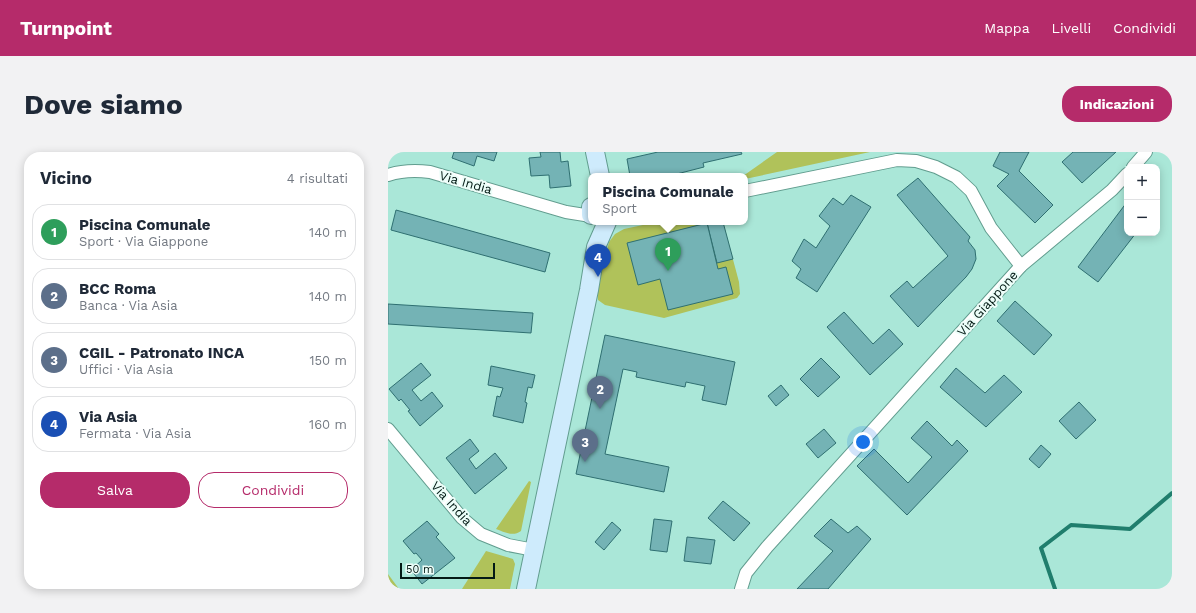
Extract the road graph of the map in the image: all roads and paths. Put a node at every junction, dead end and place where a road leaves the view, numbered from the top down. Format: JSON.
{"nodes":[{"id":1,"x":595,"y":152,"type":"edge"},
{"id":2,"x":1146,"y":152,"type":"edge"},
{"id":3,"x":1136,"y":164,"type":"edge"},
{"id":4,"x":599,"y":173,"type":"edge"},
{"id":5,"x":388,"y":175,"type":"edge"},
{"id":6,"x":1124,"y":177,"type":"edge"},
{"id":7,"x":748,"y":190,"type":"edge"},
{"id":8,"x":588,"y":208,"type":"edge"},
{"id":9,"x":566,"y":212,"type":"junction"},
{"id":10,"x":588,"y":216,"type":"edge"},
{"id":11,"x":593,"y":225,"type":"edge"},
{"id":12,"x":606,"y":225,"type":"edge"},
{"id":13,"x":596,"y":247,"type":"junction"},
{"id":14,"x":1021,"y":266,"type":"junction"},
{"id":15,"x":388,"y":429,"type":"edge"},
{"id":16,"x":534,"y":550,"type":"junction"},
{"id":17,"x":526,"y":589,"type":"edge"},
{"id":18,"x":741,"y":589,"type":"edge"}],
"edges":[{"from":1,"to":4,"type":"street"},
{"from":2,"to":3,"type":"street"},
{"from":5,"to":9,"type":"street","name":"Via India"},
{"from":6,"to":14,"type":"street"},
{"from":7,"to":14,"type":"street","name":"Via Giappone"},
{"from":8,"to":9,"type":"street","name":"Via India"},
{"from":9,"to":10,"type":"street","name":"Via India"},
{"from":11,"to":13,"type":"street"},
{"from":12,"to":13,"type":"street"},
{"from":13,"to":16,"type":"street"},
{"from":14,"to":18,"type":"street","name":"Via Giappone"},
{"from":15,"to":16,"type":"street","name":"Via India"},
{"from":16,"to":17,"type":"street"}]}
